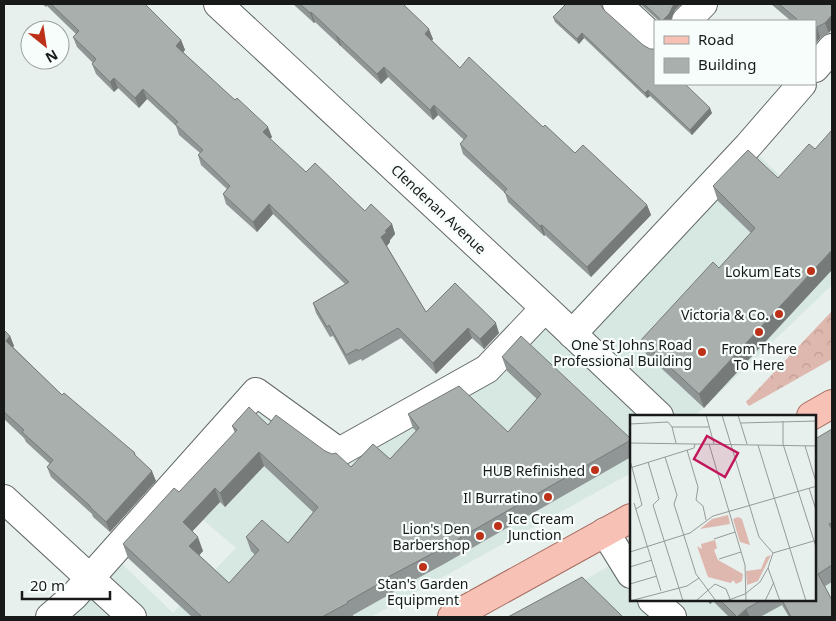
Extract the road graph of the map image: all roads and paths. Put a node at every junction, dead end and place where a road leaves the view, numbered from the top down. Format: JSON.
{"nodes":[{"id":1,"x":218,"y":4,"type":"edge"},
{"id":2,"x":617,"y":4,"type":"edge"},
{"id":3,"x":703,"y":4,"type":"edge"},
{"id":4,"x":687,"y":20,"type":"edge"},
{"id":5,"x":654,"y":38,"type":"edge"},
{"id":6,"x":832,"y":48,"type":"edge"},
{"id":7,"x":816,"y":67,"type":"edge"},
{"id":8,"x":801,"y":85,"type":"edge"},
{"id":9,"x":545,"y":308,"type":"junction"},
{"id":10,"x":572,"y":334,"type":"junction"},
{"id":11,"x":832,"y":404,"type":"edge"},
{"id":12,"x":658,"y":415,"type":"edge"},
{"id":13,"x":813,"y":415,"type":"edge"},
{"id":14,"x":4,"y":499,"type":"edge"},
{"id":15,"x":630,"y":519,"type":"edge"},
{"id":16,"x":605,"y":532,"type":"junction"},
{"id":17,"x":630,"y":572,"type":"edge"},
{"id":18,"x":90,"y":578,"type":"junction"},
{"id":19,"x":653,"y":601,"type":"edge"},
{"id":20,"x":50,"y":617,"type":"edge"},
{"id":21,"x":132,"y":617,"type":"edge"},
{"id":22,"x":452,"y":617,"type":"edge"},
{"id":23,"x":672,"y":617,"type":"edge"}],
"edges":[{"from":1,"to":9,"type":"street","name":"Clendenan Avenue"},
{"from":2,"to":5,"type":"street"},
{"from":3,"to":4,"type":"street"},
{"from":6,"to":7,"type":"street"},
{"from":8,"to":10,"type":"street"},
{"from":9,"to":10,"type":"street","name":"Clendenan Avenue"},
{"from":9,"to":18,"type":"street"},
{"from":10,"to":12,"type":"street","name":"Clendenan Avenue"},
{"from":11,"to":13,"type":"main road"},
{"from":14,"to":18,"type":"street"},
{"from":15,"to":16,"type":"main road"},
{"from":16,"to":17,"type":"street"},
{"from":16,"to":22,"type":"main road"},
{"from":18,"to":20,"type":"street"},
{"from":18,"to":21,"type":"street"},
{"from":19,"to":23,"type":"street"}]}
